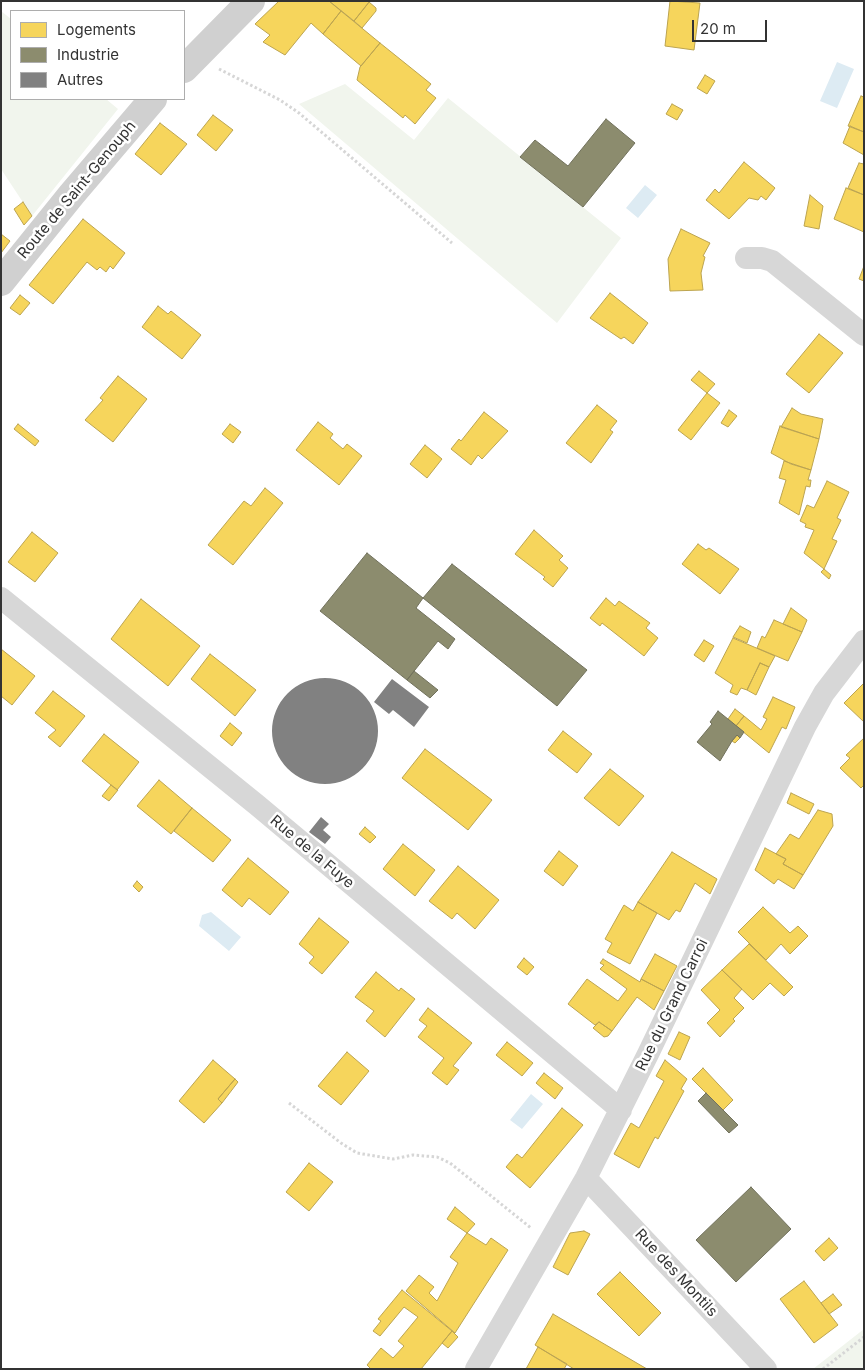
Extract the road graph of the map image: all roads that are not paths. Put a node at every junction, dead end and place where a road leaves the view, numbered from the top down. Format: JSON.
{"nodes":[{"id":1,"x":251,"y":1,"type":"edge"},
{"id":2,"x":191,"y":62,"type":"edge"},
{"id":3,"x":152,"y":100,"type":"edge"},
{"id":4,"x":746,"y":258,"type":"dead end"},
{"id":5,"x":1,"y":282,"type":"edge"},
{"id":6,"x":864,"y":335,"type":"edge"},
{"id":7,"x":1,"y":598,"type":"edge"},
{"id":8,"x":864,"y":641,"type":"edge"},
{"id":9,"x":620,"y":1110,"type":"junction"},
{"id":10,"x":586,"y":1178,"type":"junction"},
{"id":11,"x":476,"y":1369,"type":"edge"},
{"id":12,"x":766,"y":1369,"type":"edge"}],
"edges":[{"from":1,"to":2,"type":"street"},
{"from":3,"to":5,"type":"street","name":"Route de Saint-Genouph"},
{"from":4,"to":6,"type":"street"},
{"from":7,"to":9,"type":"street","name":"Rue de la Fuye"},
{"from":8,"to":9,"type":"street","name":"Rue du Grand Carroi"},
{"from":9,"to":10,"type":"street","name":"Rue du Grand Carroi"},
{"from":10,"to":11,"type":"street","name":"Rue du Grand Carroi"},
{"from":10,"to":12,"type":"street","name":"Rue des Montils"}]}
